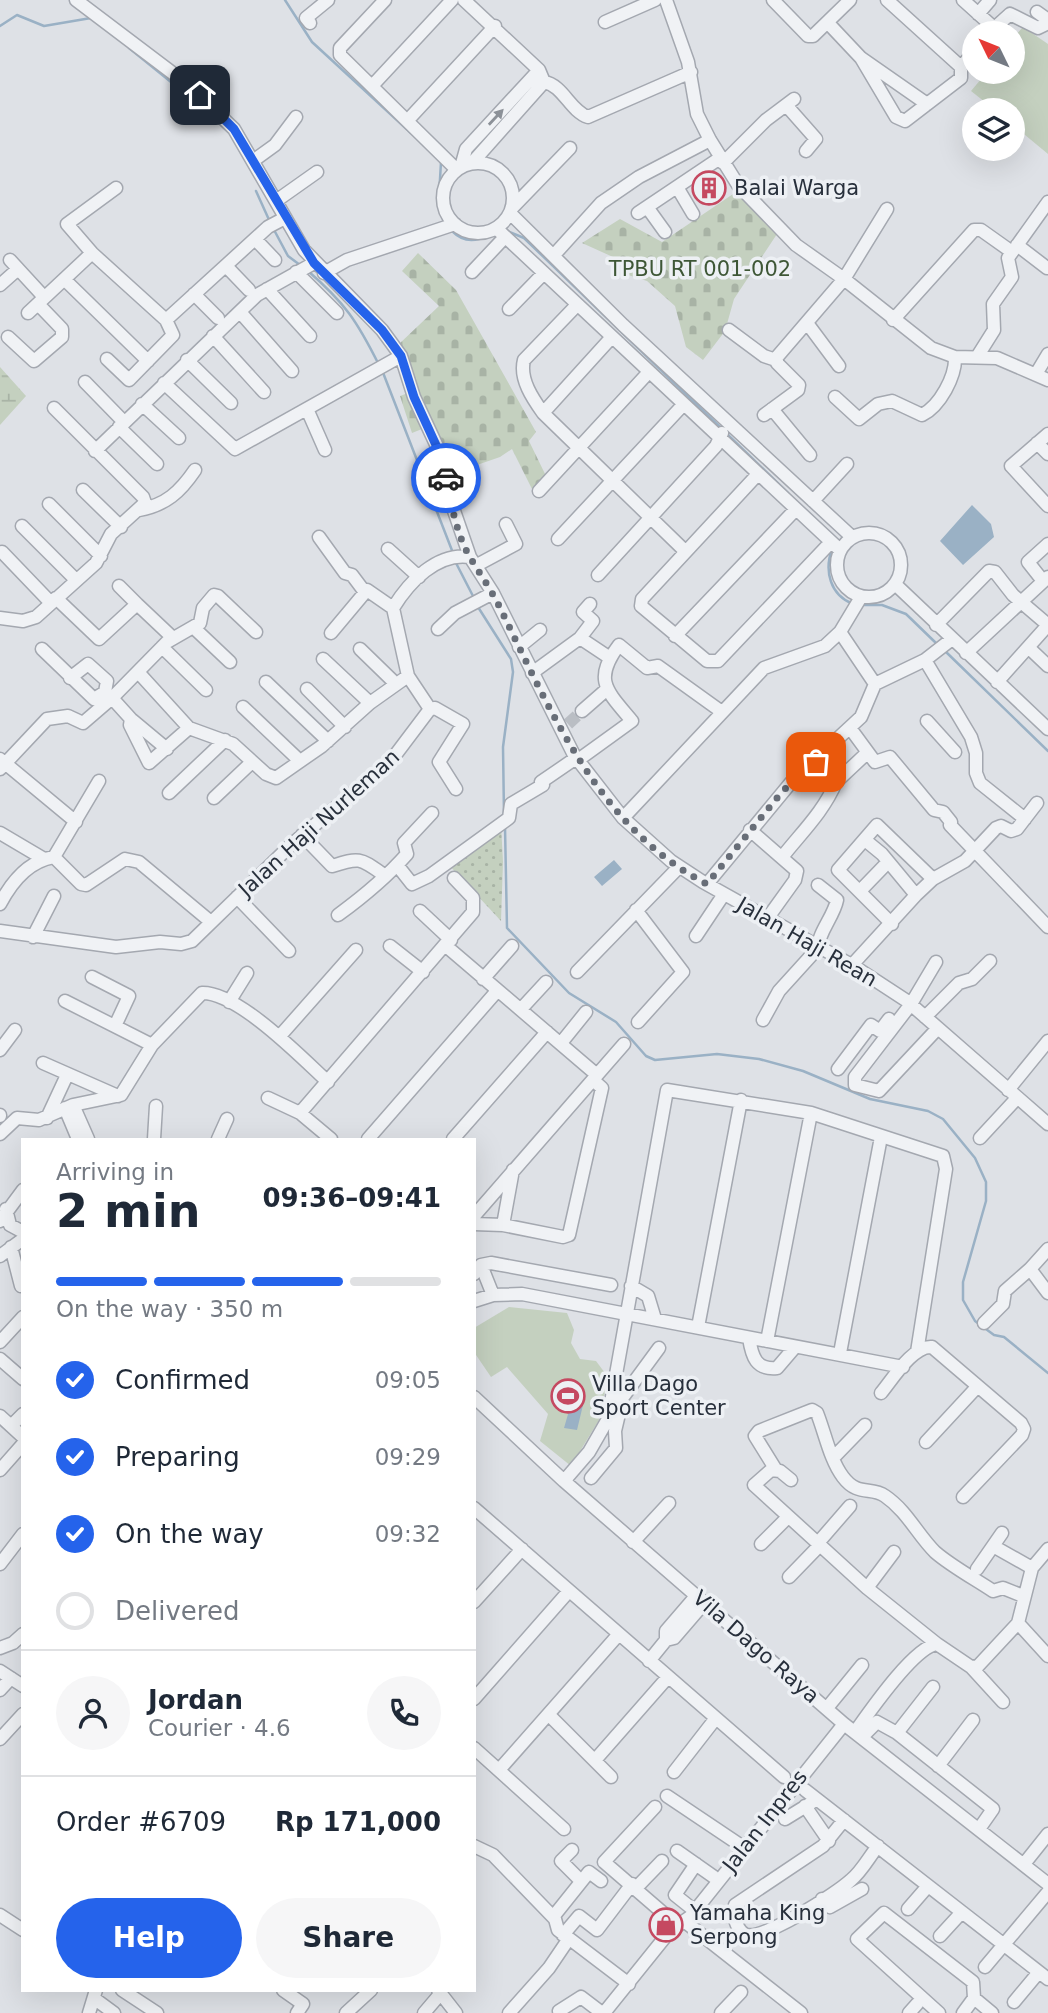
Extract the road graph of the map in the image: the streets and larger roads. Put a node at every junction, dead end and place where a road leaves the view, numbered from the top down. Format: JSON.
{"nodes":[{"id":1,"x":76,"y":0,"type":"edge"},
{"id":2,"x":328,"y":0,"type":"edge"},
{"id":3,"x":385,"y":0,"type":"edge"},
{"id":4,"x":452,"y":0,"type":"edge"},
{"id":5,"x":464,"y":0,"type":"edge"},
{"id":6,"x":655,"y":0,"type":"edge"},
{"id":7,"x":666,"y":0,"type":"edge"},
{"id":8,"x":850,"y":0,"type":"edge"},
{"id":9,"x":887,"y":0,"type":"edge"},
{"id":10,"x":963,"y":0,"type":"edge"},
{"id":11,"x":776,"y":1,"type":"edge"},
{"id":12,"x":984,"y":4,"type":"edge"},
{"id":13,"x":1037,"y":12,"type":"dead end"},
{"id":14,"x":989,"y":21,"type":"edge"},
{"id":15,"x":1002,"y":21,"type":"edge"},
{"id":16,"x":1024,"y":21,"type":"edge"},
{"id":17,"x":605,"y":22,"type":"dead end"},
{"id":18,"x":1026,"y":22,"type":"edge"},
{"id":19,"x":1048,"y":22,"type":"edge"},
{"id":20,"x":310,"y":23,"type":"dead end"},
{"id":21,"x":828,"y":23,"type":"junction"},
{"id":22,"x":495,"y":26,"type":"junction"},
{"id":23,"x":861,"y":58,"type":"junction"},
{"id":24,"x":961,"y":67,"type":"joint"},
{"id":25,"x":691,"y":72,"type":"junction"},
{"id":26,"x":542,"y":76,"type":"junction"},
{"id":27,"x":372,"y":86,"type":"junction"},
{"id":28,"x":927,"y":104,"type":"junction"},
{"id":29,"x":296,"y":117,"type":"dead end"},
{"id":30,"x":408,"y":120,"type":"junction"},
{"id":31,"x":710,"y":140,"type":"junction"},
{"id":32,"x":570,"y":148,"type":"dead end"},
{"id":33,"x":806,"y":151,"type":"dead end"},
{"id":34,"x":721,"y":160,"type":"junction"},
{"id":35,"x":253,"y":161,"type":"junction"},
{"id":36,"x":463,"y":167,"type":"junction"},
{"id":37,"x":317,"y":172,"type":"dead end"},
{"id":38,"x":677,"y":187,"type":"junction"},
{"id":39,"x":116,"y":188,"type":"dead end"},
{"id":40,"x":276,"y":201,"type":"junction"},
{"id":41,"x":1048,"y":202,"type":"edge"},
{"id":42,"x":887,"y":209,"type":"dead end"},
{"id":43,"x":511,"y":210,"type":"junction"},
{"id":44,"x":693,"y":214,"type":"dead end"},
{"id":45,"x":276,"y":222,"type":"junction"},
{"id":46,"x":450,"y":226,"type":"junction"},
{"id":47,"x":665,"y":232,"type":"dead end"},
{"id":48,"x":500,"y":233,"type":"junction"},
{"id":49,"x":255,"y":239,"type":"junction"},
{"id":50,"x":1014,"y":248,"type":"junction"},
{"id":51,"x":92,"y":253,"type":"junction"},
{"id":52,"x":554,"y":255,"type":"junction"},
{"id":53,"x":275,"y":260,"type":"dead end"},
{"id":54,"x":226,"y":266,"type":"junction"},
{"id":55,"x":305,"y":268,"type":"junction"},
{"id":56,"x":1047,"y":268,"type":"edge"},
{"id":57,"x":472,"y":272,"type":"dead end"},
{"id":58,"x":324,"y":273,"type":"junction"},
{"id":59,"x":542,"y":274,"type":"junction"},
{"id":60,"x":65,"y":279,"type":"junction"},
{"id":61,"x":844,"y":279,"type":"junction"},
{"id":62,"x":0,"y":285,"type":"edge"},
{"id":63,"x":267,"y":289,"type":"junction"},
{"id":64,"x":249,"y":290,"type":"dead end"},
{"id":65,"x":194,"y":294,"type":"junction"},
{"id":66,"x":41,"y":300,"type":"junction"},
{"id":67,"x":576,"y":306,"type":"junction"},
{"id":68,"x":509,"y":309,"type":"dead end"},
{"id":69,"x":240,"y":312,"type":"junction"},
{"id":70,"x":28,"y":313,"type":"dead end"},
{"id":71,"x":337,"y":313,"type":"dead end"},
{"id":72,"x":218,"y":318,"type":"dead end"},
{"id":73,"x":166,"y":320,"type":"junction"},
{"id":74,"x":893,"y":320,"type":"junction"},
{"id":75,"x":807,"y":323,"type":"junction"},
{"id":76,"x":729,"y":330,"type":"dead end"},
{"id":77,"x":310,"y":335,"type":"dead end"},
{"id":78,"x":213,"y":336,"type":"junction"},
{"id":79,"x":8,"y":337,"type":"dead end"},
{"id":80,"x":611,"y":338,"type":"junction"},
{"id":81,"x":1048,"y":354,"type":"edge"},
{"id":82,"x":401,"y":356,"type":"junction"},
{"id":83,"x":977,"y":356,"type":"junction"},
{"id":84,"x":955,"y":357,"type":"junction"},
{"id":85,"x":107,"y":359,"type":"dead end"},
{"id":86,"x":187,"y":360,"type":"junction"},
{"id":87,"x":776,"y":360,"type":"junction"},
{"id":88,"x":148,"y":361,"type":"junction"},
{"id":89,"x":839,"y":366,"type":"dead end"},
{"id":90,"x":292,"y":372,"type":"dead end"},
{"id":91,"x":648,"y":373,"type":"junction"},
{"id":92,"x":1042,"y":377,"type":"edge"},
{"id":93,"x":85,"y":382,"type":"dead end"},
{"id":94,"x":164,"y":383,"type":"junction"},
{"id":95,"x":264,"y":392,"type":"dead end"},
{"id":96,"x":835,"y":397,"type":"dead end"},
{"id":97,"x":231,"y":403,"type":"dead end"},
{"id":98,"x":142,"y":404,"type":"junction"},
{"id":99,"x":683,"y":405,"type":"junction"},
{"id":100,"x":54,"y":408,"type":"dead end"},
{"id":101,"x":307,"y":409,"type":"junction"},
{"id":102,"x":543,"y":413,"type":"junction"},
{"id":103,"x":122,"y":425,"type":"junction"},
{"id":104,"x":733,"y":428,"type":"junction"},
{"id":105,"x":1048,"y":434,"type":"edge"},
{"id":106,"x":179,"y":438,"type":"dead end"},
{"id":107,"x":720,"y":442,"type":"junction"},
{"id":108,"x":1037,"y":443,"type":"junction"},
{"id":109,"x":577,"y":448,"type":"junction"},
{"id":110,"x":95,"y":450,"type":"junction"},
{"id":111,"x":325,"y":450,"type":"dead end"},
{"id":112,"x":1048,"y":454,"type":"edge"},
{"id":113,"x":810,"y":455,"type":"dead end"},
{"id":114,"x":157,"y":464,"type":"dead end"},
{"id":115,"x":847,"y":464,"type":"dead end"},
{"id":116,"x":195,"y":470,"type":"dead end"},
{"id":117,"x":758,"y":474,"type":"junction"},
{"id":118,"x":612,"y":481,"type":"junction"},
{"id":119,"x":83,"y":490,"type":"dead end"},
{"id":120,"x":539,"y":491,"type":"dead end"},
{"id":121,"x":813,"y":501,"type":"junction"},
{"id":122,"x":49,"y":504,"type":"dead end"},
{"id":123,"x":1048,"y":506,"type":"edge"},
{"id":124,"x":796,"y":509,"type":"junction"},
{"id":125,"x":139,"y":510,"type":"junction"},
{"id":126,"x":650,"y":516,"type":"junction"},
{"id":127,"x":506,"y":524,"type":"dead end"},
{"id":128,"x":22,"y":526,"type":"dead end"},
{"id":129,"x":121,"y":527,"type":"junction"},
{"id":130,"x":319,"y":537,"type":"dead end"},
{"id":131,"x":852,"y":537,"type":"junction"},
{"id":132,"x":558,"y":539,"type":"dead end"},
{"id":133,"x":1048,"y":544,"type":"edge"},
{"id":134,"x":836,"y":546,"type":"junction"},
{"id":135,"x":388,"y":549,"type":"dead end"},
{"id":136,"x":685,"y":551,"type":"junction"},
{"id":137,"x":2,"y":552,"type":"dead end"},
{"id":138,"x":101,"y":556,"type":"junction"},
{"id":139,"x":464,"y":559,"type":"junction"},
{"id":140,"x":598,"y":575,"type":"dead end"},
{"id":141,"x":419,"y":577,"type":"junction"},
{"id":142,"x":76,"y":580,"type":"junction"},
{"id":143,"x":1045,"y":582,"type":"edge"},
{"id":144,"x":895,"y":584,"type":"junction"},
{"id":145,"x":118,"y":586,"type":"dead end"},
{"id":146,"x":364,"y":591,"type":"junction"},
{"id":147,"x":493,"y":593,"type":"junction"},
{"id":148,"x":54,"y":601,"type":"junction"},
{"id":149,"x":859,"y":601,"type":"junction"},
{"id":150,"x":1019,"y":601,"type":"junction"},
{"id":151,"x":137,"y":604,"type":"junction"},
{"id":152,"x":590,"y":604,"type":"dead end"},
{"id":153,"x":393,"y":608,"type":"junction"},
{"id":154,"x":0,"y":618,"type":"edge"},
{"id":155,"x":936,"y":625,"type":"junction"},
{"id":156,"x":193,"y":627,"type":"junction"},
{"id":157,"x":438,"y":629,"type":"dead end"},
{"id":158,"x":540,"y":630,"type":"dead end"},
{"id":159,"x":256,"y":632,"type":"dead end"},
{"id":160,"x":839,"y":632,"type":"junction"},
{"id":161,"x":331,"y":633,"type":"dead end"},
{"id":162,"x":675,"y":636,"type":"junction"},
{"id":163,"x":173,"y":638,"type":"junction"},
{"id":164,"x":580,"y":638,"type":"junction"},
{"id":165,"x":945,"y":646,"type":"junction"},
{"id":166,"x":162,"y":647,"type":"junction"},
{"id":167,"x":519,"y":647,"type":"junction"},
{"id":168,"x":1030,"y":648,"type":"junction"},
{"id":169,"x":42,"y":649,"type":"dead end"},
{"id":170,"x":360,"y":649,"type":"dead end"},
{"id":171,"x":966,"y":653,"type":"junction"},
{"id":172,"x":610,"y":658,"type":"junction"},
{"id":173,"x":323,"y":659,"type":"dead end"},
{"id":174,"x":925,"y":660,"type":"junction"},
{"id":175,"x":230,"y":662,"type":"dead end"},
{"id":176,"x":1048,"y":666,"type":"edge"},
{"id":177,"x":138,"y":672,"type":"junction"},
{"id":178,"x":533,"y":673,"type":"junction"},
{"id":179,"x":408,"y":676,"type":"junction"},
{"id":180,"x":70,"y":678,"type":"junction"},
{"id":181,"x":266,"y":682,"type":"dead end"},
{"id":182,"x":997,"y":682,"type":"junction"},
{"id":183,"x":396,"y":684,"type":"junction"},
{"id":184,"x":875,"y":684,"type":"junction"},
{"id":185,"x":307,"y":689,"type":"dead end"},
{"id":186,"x":206,"y":690,"type":"dead end"},
{"id":187,"x":606,"y":690,"type":"junction"},
{"id":188,"x":108,"y":695,"type":"junction"},
{"id":189,"x":370,"y":704,"type":"junction"},
{"id":190,"x":243,"y":707,"type":"dead end"},
{"id":191,"x":430,"y":709,"type":"junction"},
{"id":192,"x":582,"y":711,"type":"tunnel mouth"},
{"id":193,"x":722,"y":712,"type":"junction"},
{"id":194,"x":131,"y":719,"type":"junction"},
{"id":195,"x":927,"y":721,"type":"dead end"},
{"id":196,"x":962,"y":725,"type":"junction"},
{"id":197,"x":345,"y":727,"type":"junction"},
{"id":198,"x":189,"y":728,"type":"junction"},
{"id":199,"x":850,"y":729,"type":"junction"},
{"id":200,"x":1048,"y":729,"type":"edge"},
{"id":201,"x":942,"y":737,"type":"junction"},
{"id":202,"x":225,"y":740,"type":"junction"},
{"id":203,"x":328,"y":740,"type":"junction"},
{"id":204,"x":167,"y":749,"type":"junction"},
{"id":205,"x":867,"y":752,"type":"junction"},
{"id":206,"x":955,"y":752,"type":"dead end"},
{"id":207,"x":577,"y":759,"type":"junction"},
{"id":208,"x":814,"y":760,"type":"junction"},
{"id":209,"x":299,"y":761,"type":"junction"},
{"id":210,"x":253,"y":762,"type":"junction"},
{"id":211,"x":2,"y":764,"type":"edge"},
{"id":212,"x":99,"y":781,"type":"dead end"},
{"id":213,"x":836,"y":782,"type":"junction"},
{"id":214,"x":456,"y":789,"type":"dead end"},
{"id":215,"x":169,"y":793,"type":"dead end"},
{"id":216,"x":214,"y":798,"type":"dead end"},
{"id":217,"x":1037,"y":803,"type":"dead end"},
{"id":218,"x":432,"y":813,"type":"dead end"},
{"id":219,"x":623,"y":818,"type":"junction"},
{"id":220,"x":1025,"y":819,"type":"junction"},
{"id":221,"x":76,"y":822,"type":"junction"},
{"id":222,"x":750,"y":830,"type":"junction"},
{"id":223,"x":0,"y":833,"type":"edge"},
{"id":224,"x":302,"y":835,"type":"junction"},
{"id":225,"x":865,"y":840,"type":"junction"},
{"id":226,"x":975,"y":850,"type":"junction"},
{"id":227,"x":783,"y":856,"type":"junction"},
{"id":228,"x":49,"y":858,"type":"junction"},
{"id":229,"x":888,"y":862,"type":"junction"},
{"id":230,"x":397,"y":864,"type":"junction"},
{"id":231,"x":679,"y":867,"type":"junction"},
{"id":232,"x":384,"y":875,"type":"junction"},
{"id":233,"x":454,"y":878,"type":"dead end"},
{"id":234,"x":933,"y":879,"type":"junction"},
{"id":235,"x":707,"y":884,"type":"junction"},
{"id":236,"x":818,"y":884,"type":"dead end"},
{"id":237,"x":860,"y":891,"type":"junction"},
{"id":238,"x":724,"y":894,"type":"junction"},
{"id":239,"x":54,"y":895,"type":"dead end"},
{"id":240,"x":916,"y":895,"type":"junction"},
{"id":241,"x":237,"y":897,"type":"junction"},
{"id":242,"x":0,"y":904,"type":"edge"},
{"id":243,"x":636,"y":910,"type":"junction"},
{"id":244,"x":420,"y":911,"type":"dead end"},
{"id":245,"x":338,"y":915,"type":"dead end"},
{"id":246,"x":767,"y":919,"type":"junction"},
{"id":247,"x":211,"y":922,"type":"junction"},
{"id":248,"x":891,"y":924,"type":"junction"},
{"id":249,"x":1048,"y":927,"type":"edge"},
{"id":250,"x":0,"y":931,"type":"edge"},
{"id":251,"x":696,"y":936,"type":"dead end"},
{"id":252,"x":33,"y":937,"type":"junction"},
{"id":253,"x":449,"y":943,"type":"junction"},
{"id":254,"x":390,"y":946,"type":"dead end"},
{"id":255,"x":512,"y":946,"type":"dead end"},
{"id":256,"x":818,"y":948,"type":"junction"},
{"id":257,"x":356,"y":950,"type":"dead end"},
{"id":258,"x":289,"y":951,"type":"dead end"},
{"id":259,"x":990,"y":961,"type":"dead end"},
{"id":260,"x":936,"y":962,"type":"dead end"},
{"id":261,"x":852,"y":965,"type":"junction"},
{"id":262,"x":423,"y":972,"type":"junction"},
{"id":263,"x":577,"y":972,"type":"dead end"},
{"id":264,"x":247,"y":973,"type":"dead end"},
{"id":265,"x":92,"y":977,"type":"dead end"},
{"id":266,"x":484,"y":979,"type":"junction"},
{"id":267,"x":546,"y":982,"type":"dead end"},
{"id":268,"x":497,"y":991,"type":"junction"},
{"id":269,"x":65,"y":1001,"type":"dead end"},
{"id":270,"x":908,"y":1001,"type":"junction"},
{"id":271,"x":229,"y":1002,"type":"junction"},
{"id":272,"x":522,"y":1008,"type":"junction"},
{"id":273,"x":586,"y":1012,"type":"dead end"},
{"id":274,"x":925,"y":1017,"type":"junction"},
{"id":275,"x":763,"y":1020,"type":"dead end"},
{"id":276,"x":638,"y":1022,"type":"dead end"},
{"id":277,"x":115,"y":1026,"type":"junction"},
{"id":278,"x":938,"y":1028,"type":"junction"},
{"id":279,"x":15,"y":1030,"type":"dead end"},
{"id":280,"x":547,"y":1032,"type":"junction"},
{"id":281,"x":279,"y":1037,"type":"junction"},
{"id":282,"x":1048,"y":1041,"type":"edge"},
{"id":283,"x":561,"y":1043,"type":"junction"},
{"id":284,"x":624,"y":1044,"type":"dead end"},
{"id":285,"x":152,"y":1045,"type":"junction"},
{"id":286,"x":0,"y":1050,"type":"edge"},
{"id":287,"x":43,"y":1063,"type":"dead end"},
{"id":288,"x":838,"y":1069,"type":"dead end"},
{"id":289,"x":67,"y":1075,"type":"junction"},
{"id":290,"x":595,"y":1078,"type":"junction"},
{"id":291,"x":328,"y":1082,"type":"junction"},
{"id":292,"x":1013,"y":1094,"type":"junction"},
{"id":293,"x":118,"y":1096,"type":"junction"},
{"id":294,"x":268,"y":1098,"type":"dead end"},
{"id":295,"x":741,"y":1100,"type":"junction"},
{"id":296,"x":156,"y":1106,"type":"dead end"},
{"id":297,"x":69,"y":1107,"type":"junction"},
{"id":298,"x":300,"y":1113,"type":"junction"},
{"id":299,"x":811,"y":1113,"type":"junction"},
{"id":300,"x":47,"y":1118,"type":"junction"},
{"id":301,"x":226,"y":1119,"type":"dead end"},
{"id":302,"x":1048,"y":1124,"type":"edge"},
{"id":303,"x":0,"y":1134,"type":"edge"},
{"id":304,"x":881,"y":1137,"type":"junction"},
{"id":305,"x":78,"y":1138,"type":"edge"},
{"id":306,"x":87,"y":1138,"type":"edge"},
{"id":307,"x":154,"y":1138,"type":"edge"},
{"id":308,"x":218,"y":1138,"type":"edge"},
{"id":309,"x":330,"y":1138,"type":"edge"},
{"id":310,"x":369,"y":1138,"type":"edge"},
{"id":311,"x":454,"y":1138,"type":"edge"},
{"id":312,"x":980,"y":1138,"type":"dead end"},
{"id":313,"x":513,"y":1170,"type":"junction"},
{"id":314,"x":21,"y":1192,"type":"edge"},
{"id":315,"x":476,"y":1214,"type":"edge"},
{"id":316,"x":3,"y":1215,"type":"edge"},
{"id":317,"x":476,"y":1224,"type":"edge"},
{"id":318,"x":503,"y":1225,"type":"junction"},
{"id":319,"x":21,"y":1231,"type":"edge"},
{"id":320,"x":21,"y":1240,"type":"edge"},
{"id":321,"x":11,"y":1247,"type":"junction"},
{"id":322,"x":1048,"y":1249,"type":"edge"},
{"id":323,"x":0,"y":1256,"type":"edge"},
{"id":324,"x":1030,"y":1269,"type":"junction"},
{"id":325,"x":478,"y":1270,"type":"edge"},
{"id":326,"x":611,"y":1285,"type":"dead end"},
{"id":327,"x":21,"y":1286,"type":"edge"},
{"id":328,"x":631,"y":1286,"type":"junction"},
{"id":329,"x":1048,"y":1293,"type":"edge"},
{"id":330,"x":493,"y":1295,"type":"junction"},
{"id":331,"x":476,"y":1300,"type":"edge"},
{"id":332,"x":628,"y":1314,"type":"junction"},
{"id":333,"x":655,"y":1319,"type":"junction"},
{"id":334,"x":21,"y":1321,"type":"edge"},
{"id":335,"x":984,"y":1323,"type":"dead end"},
{"id":336,"x":698,"y":1327,"type":"junction"},
{"id":337,"x":749,"y":1338,"type":"junction"},
{"id":338,"x":767,"y":1341,"type":"junction"},
{"id":339,"x":0,"y":1342,"type":"edge"},
{"id":340,"x":795,"y":1347,"type":"junction"},
{"id":341,"x":659,"y":1348,"type":"dead end"},
{"id":342,"x":917,"y":1352,"type":"junction"},
{"id":343,"x":840,"y":1353,"type":"junction"},
{"id":344,"x":0,"y":1359,"type":"edge"},
{"id":345,"x":903,"y":1367,"type":"junction"},
{"id":346,"x":21,"y":1377,"type":"edge"},
{"id":347,"x":977,"y":1387,"type":"junction"},
{"id":348,"x":881,"y":1393,"type":"dead end"},
{"id":349,"x":619,"y":1396,"type":"junction"},
{"id":350,"x":476,"y":1399,"type":"edge"},
{"id":351,"x":0,"y":1416,"type":"edge"},
{"id":352,"x":21,"y":1416,"type":"edge"},
{"id":353,"x":864,"y":1425,"type":"dead end"},
{"id":354,"x":11,"y":1426,"type":"junction"},
{"id":355,"x":21,"y":1435,"type":"edge"},
{"id":356,"x":926,"y":1442,"type":"dead end"},
{"id":357,"x":21,"y":1446,"type":"edge"},
{"id":358,"x":834,"y":1457,"type":"junction"},
{"id":359,"x":0,"y":1470,"type":"edge"},
{"id":360,"x":776,"y":1470,"type":"junction"},
{"id":361,"x":591,"y":1478,"type":"dead end"},
{"id":362,"x":792,"y":1480,"type":"dead end"},
{"id":363,"x":564,"y":1481,"type":"junction"},
{"id":364,"x":963,"y":1497,"type":"dead end"},
{"id":365,"x":669,"y":1503,"type":"dead end"},
{"id":366,"x":850,"y":1506,"type":"dead end"},
{"id":367,"x":476,"y":1509,"type":"edge"},
{"id":368,"x":788,"y":1517,"type":"junction"},
{"id":369,"x":1002,"y":1533,"type":"dead end"},
{"id":370,"x":21,"y":1537,"type":"edge"},
{"id":371,"x":633,"y":1542,"type":"junction"},
{"id":372,"x":761,"y":1544,"type":"dead end"},
{"id":373,"x":818,"y":1545,"type":"junction"},
{"id":374,"x":993,"y":1546,"type":"junction"},
{"id":375,"x":522,"y":1549,"type":"junction"},
{"id":376,"x":1048,"y":1549,"type":"edge"},
{"id":377,"x":894,"y":1552,"type":"dead end"},
{"id":378,"x":0,"y":1564,"type":"edge"},
{"id":379,"x":1032,"y":1568,"type":"junction"},
{"id":380,"x":977,"y":1569,"type":"dead end"},
{"id":381,"x":789,"y":1577,"type":"dead end"},
{"id":382,"x":867,"y":1588,"type":"junction"},
{"id":383,"x":569,"y":1591,"type":"junction"},
{"id":384,"x":1023,"y":1596,"type":"junction"},
{"id":385,"x":476,"y":1598,"type":"edge"},
{"id":386,"x":701,"y":1599,"type":"junction"},
{"id":387,"x":1018,"y":1623,"type":"junction"},
{"id":388,"x":619,"y":1634,"type":"junction"},
{"id":389,"x":21,"y":1636,"type":"edge"},
{"id":390,"x":937,"y":1644,"type":"junction"},
{"id":391,"x":0,"y":1648,"type":"edge"},
{"id":392,"x":1048,"y":1656,"type":"edge"},
{"id":393,"x":649,"y":1661,"type":"junction"},
{"id":394,"x":862,"y":1665,"type":"dead end"},
{"id":395,"x":971,"y":1667,"type":"junction"},
{"id":396,"x":6,"y":1675,"type":"edge"},
{"id":397,"x":668,"y":1677,"type":"junction"},
{"id":398,"x":21,"y":1685,"type":"edge"},
{"id":399,"x":933,"y":1687,"type":"dead end"},
{"id":400,"x":0,"y":1690,"type":"edge"},
{"id":401,"x":476,"y":1697,"type":"edge"},
{"id":402,"x":1003,"y":1702,"type":"dead end"},
{"id":403,"x":827,"y":1709,"type":"junction"},
{"id":404,"x":548,"y":1715,"type":"junction"},
{"id":405,"x":21,"y":1716,"type":"edge"},
{"id":406,"x":716,"y":1718,"type":"junction"},
{"id":407,"x":973,"y":1720,"type":"dead end"},
{"id":408,"x":854,"y":1731,"type":"junction"},
{"id":409,"x":897,"y":1733,"type":"junction"},
{"id":410,"x":0,"y":1740,"type":"edge"},
{"id":411,"x":476,"y":1750,"type":"edge"},
{"id":412,"x":596,"y":1759,"type":"junction"},
{"id":413,"x":939,"y":1766,"type":"junction"},
{"id":414,"x":499,"y":1770,"type":"junction"},
{"id":415,"x":674,"y":1772,"type":"dead end"},
{"id":416,"x":611,"y":1777,"type":"dead end"},
{"id":417,"x":784,"y":1777,"type":"dead end"},
{"id":418,"x":805,"y":1790,"type":"dead end"},
{"id":419,"x":667,"y":1796,"type":"dead end"},
{"id":420,"x":817,"y":1799,"type":"junction"},
{"id":421,"x":805,"y":1806,"type":"junction"},
{"id":422,"x":655,"y":1807,"type":"dead end"},
{"id":423,"x":785,"y":1819,"type":"dead end"},
{"id":424,"x":844,"y":1820,"type":"junction"},
{"id":425,"x":564,"y":1829,"type":"dead end"},
{"id":426,"x":979,"y":1829,"type":"junction"},
{"id":427,"x":1048,"y":1834,"type":"edge"},
{"id":428,"x":829,"y":1841,"type":"junction"},
{"id":429,"x":878,"y":1846,"type":"junction"},
{"id":430,"x":476,"y":1847,"type":"edge"},
{"id":431,"x":743,"y":1847,"type":"junction"},
{"id":432,"x":1048,"y":1847,"type":"edge"},
{"id":433,"x":572,"y":1850,"type":"dead end"},
{"id":434,"x":677,"y":1851,"type":"dead end"},
{"id":435,"x":662,"y":1861,"type":"dead end"},
{"id":436,"x":696,"y":1864,"type":"junction"},
{"id":437,"x":1027,"y":1867,"type":"junction"},
{"id":438,"x":714,"y":1877,"type":"dead end"},
{"id":439,"x":851,"y":1880,"type":"junction"},
{"id":440,"x":582,"y":1881,"type":"junction"},
{"id":441,"x":601,"y":1881,"type":"dead end"},
{"id":442,"x":1048,"y":1884,"type":"edge"},
{"id":443,"x":634,"y":1886,"type":"junction"},
{"id":444,"x":928,"y":1886,"type":"junction"},
{"id":445,"x":1048,"y":1892,"type":"edge"},
{"id":446,"x":822,"y":1899,"type":"junction"},
{"id":447,"x":908,"y":1909,"type":"dead end"},
{"id":448,"x":695,"y":1911,"type":"junction"},
{"id":449,"x":962,"y":1912,"type":"junction"},
{"id":450,"x":0,"y":1915,"type":"edge"},
{"id":451,"x":553,"y":1917,"type":"junction"},
{"id":452,"x":681,"y":1923,"type":"junction"},
{"id":453,"x":21,"y":1925,"type":"edge"},
{"id":454,"x":940,"y":1936,"type":"dead end"},
{"id":455,"x":566,"y":1937,"type":"junction"},
{"id":456,"x":1004,"y":1944,"type":"junction"},
{"id":457,"x":985,"y":1967,"type":"dead end"},
{"id":458,"x":1044,"y":1975,"type":"edge"},
{"id":459,"x":629,"y":1984,"type":"junction"},
{"id":460,"x":286,"y":1992,"type":"edge"},
{"id":461,"x":369,"y":1992,"type":"edge"},
{"id":462,"x":439,"y":1992,"type":"edge"},
{"id":463,"x":441,"y":1992,"type":"edge"},
{"id":464,"x":741,"y":1992,"type":"dead end"},
{"id":465,"x":96,"y":1994,"type":"edge"},
{"id":466,"x":140,"y":1995,"type":"edge"},
{"id":467,"x":974,"y":1998,"type":"junction"},
{"id":468,"x":1014,"y":2002,"type":"dead end"},
{"id":469,"x":559,"y":2011,"type":"edge"},
{"id":470,"x":89,"y":2013,"type":"edge"},
{"id":471,"x":114,"y":2013,"type":"edge"},
{"id":472,"x":157,"y":2013,"type":"edge"},
{"id":473,"x":297,"y":2013,"type":"edge"},
{"id":474,"x":346,"y":2013,"type":"edge"},
{"id":475,"x":424,"y":2013,"type":"edge"},
{"id":476,"x":456,"y":2013,"type":"edge"},
{"id":477,"x":509,"y":2013,"type":"edge"},
{"id":478,"x":603,"y":2013,"type":"edge"},
{"id":479,"x":721,"y":2013,"type":"edge"},
{"id":480,"x":801,"y":2013,"type":"edge"},
{"id":481,"x":939,"y":2013,"type":"edge"},
{"id":482,"x":963,"y":2013,"type":"edge"},
{"id":483,"x":992,"y":2013,"type":"edge"}],
"edges":[{"from":1,"to":35,"type":"street","name":"Jalan Haji Rean"},
{"from":2,"to":20,"type":"street"},
{"from":3,"to":27,"type":"street"},
{"from":4,"to":27,"type":"street"},
{"from":5,"to":22,"type":"street"},
{"from":6,"to":17,"type":"street"},
{"from":7,"to":25,"type":"street"},
{"from":8,"to":21,"type":"street"},
{"from":9,"to":24,"type":"street"},
{"from":10,"to":12,"type":"street"},
{"from":11,"to":21,"type":"street"},
{"from":12,"to":14,"type":"street"},
{"from":13,"to":19,"type":"street"},
{"from":15,"to":16,"type":"street"},
{"from":18,"to":19,"type":"street"},
{"from":21,"to":23,"type":"street"},
{"from":22,"to":26,"type":"street"},
{"from":22,"to":30,"type":"street"},
{"from":23,"to":28,"type":"street"},
{"from":23,"to":28,"type":"street"},
{"from":24,"to":28,"type":"street"},
{"from":25,"to":26,"type":"street"},
{"from":25,"to":31,"type":"street"},
{"from":26,"to":36,"type":"street"},
{"from":27,"to":30,"type":"street"},
{"from":29,"to":35,"type":"street"},
{"from":30,"to":36,"type":"street"},
{"from":31,"to":34,"type":"street"},
{"from":31,"to":52,"type":"street"},
{"from":32,"to":43,"type":"street"},
{"from":33,"to":34,"type":"street"},
{"from":34,"to":38,"type":"street"},
{"from":34,"to":61,"type":"street"},
{"from":35,"to":40,"type":"street","name":"Jalan Haji Rean"},
{"from":36,"to":43,"type":"street"},
{"from":36,"to":46,"type":"street"},
{"from":37,"to":40,"type":"street"},
{"from":38,"to":44,"type":"street"},
{"from":38,"to":47,"type":"street"},
{"from":39,"to":51,"type":"street"},
{"from":40,"to":45,"type":"street","name":"Jalan Haji Rean"},
{"from":41,"to":50,"type":"street"},
{"from":42,"to":61,"type":"street"},
{"from":43,"to":48,"type":"street"},
{"from":43,"to":52,"type":"street"},
{"from":45,"to":49,"type":"street"},
{"from":45,"to":55,"type":"street","name":"Jalan Haji Rean"},
{"from":46,"to":48,"type":"street"},
{"from":46,"to":58,"type":"street"},
{"from":48,"to":57,"type":"street"},
{"from":48,"to":59,"type":"street"},
{"from":49,"to":53,"type":"street"},
{"from":49,"to":54,"type":"street"},
{"from":50,"to":56,"type":"street"},
{"from":50,"to":74,"type":"street"},
{"from":50,"to":83,"type":"street"},
{"from":51,"to":60,"type":"street"},
{"from":51,"to":73,"type":"street"},
{"from":52,"to":104,"type":"street"},
{"from":54,"to":64,"type":"street"},
{"from":54,"to":65,"type":"street"},
{"from":55,"to":58,"type":"street","name":"Jalan Haji Rean"},
{"from":55,"to":63,"type":"street"},
{"from":55,"to":71,"type":"street"},
{"from":58,"to":82,"type":"street","name":"Jalan Haji Rean"},
{"from":59,"to":67,"type":"street"},
{"from":59,"to":68,"type":"street"},
{"from":60,"to":66,"type":"street"},
{"from":60,"to":88,"type":"street"},
{"from":61,"to":74,"type":"street"},
{"from":61,"to":75,"type":"street"},
{"from":62,"to":66,"type":"street"},
{"from":63,"to":69,"type":"street"},
{"from":63,"to":77,"type":"street"},
{"from":65,"to":72,"type":"street"},
{"from":65,"to":73,"type":"street"},
{"from":66,"to":70,"type":"street"},
{"from":66,"to":79,"type":"street"},
{"from":67,"to":80,"type":"street"},
{"from":67,"to":102,"type":"street"},
{"from":69,"to":78,"type":"street"},
{"from":69,"to":90,"type":"street"},
{"from":73,"to":88,"type":"street"},
{"from":74,"to":84,"type":"street"},
{"from":75,"to":87,"type":"street"},
{"from":75,"to":89,"type":"street"},
{"from":76,"to":87,"type":"street"},
{"from":78,"to":86,"type":"street"},
{"from":78,"to":95,"type":"street"},
{"from":80,"to":91,"type":"street"},
{"from":80,"to":102,"type":"street"},
{"from":81,"to":92,"type":"street"},
{"from":82,"to":101,"type":"street"},
{"from":82,"to":139,"type":"street","name":"Jalan Haji Rean"},
{"from":83,"to":84,"type":"street"},
{"from":83,"to":92,"type":"street"},
{"from":84,"to":96,"type":"street"},
{"from":85,"to":88,"type":"street"},
{"from":86,"to":94,"type":"street"},
{"from":86,"to":97,"type":"street"},
{"from":87,"to":113,"type":"street"},
{"from":91,"to":99,"type":"street"},
{"from":91,"to":109,"type":"street"},
{"from":93,"to":103,"type":"street"},
{"from":94,"to":98,"type":"street"},
{"from":94,"to":101,"type":"street"},
{"from":98,"to":103,"type":"street"},
{"from":98,"to":106,"type":"street"},
{"from":99,"to":107,"type":"street"},
{"from":99,"to":118,"type":"street"},
{"from":100,"to":110,"type":"street"},
{"from":101,"to":111,"type":"street"},
{"from":102,"to":109,"type":"street"},
{"from":103,"to":110,"type":"street"},
{"from":103,"to":114,"type":"street"},
{"from":104,"to":107,"type":"street"},
{"from":104,"to":121,"type":"street"},
{"from":105,"to":108,"type":"street"},
{"from":107,"to":117,"type":"street"},
{"from":107,"to":126,"type":"street"},
{"from":108,"to":112,"type":"street"},
{"from":108,"to":123,"type":"street"},
{"from":109,"to":118,"type":"street"},
{"from":109,"to":120,"type":"street"},
{"from":110,"to":125,"type":"street"},
{"from":115,"to":121,"type":"street"},
{"from":116,"to":125,"type":"street"},
{"from":117,"to":124,"type":"street"},
{"from":117,"to":136,"type":"street"},
{"from":118,"to":126,"type":"street"},
{"from":118,"to":132,"type":"street"},
{"from":119,"to":129,"type":"street"},
{"from":121,"to":131,"type":"street"},
{"from":122,"to":138,"type":"street"},
{"from":124,"to":134,"type":"street"},
{"from":124,"to":162,"type":"street"},
{"from":125,"to":129,"type":"street"},
{"from":126,"to":136,"type":"street"},
{"from":126,"to":140,"type":"street"},
{"from":127,"to":139,"type":"street"},
{"from":128,"to":142,"type":"street"},
{"from":129,"to":138,"type":"street"},
{"from":130,"to":146,"type":"street"},
{"from":131,"to":134,"type":"street"},
{"from":131,"to":144,"type":"street"},
{"from":133,"to":143,"type":"street"},
{"from":134,"to":149,"type":"street"},
{"from":134,"to":162,"type":"street"},
{"from":135,"to":141,"type":"street"},
{"from":136,"to":162,"type":"street"},
{"from":137,"to":148,"type":"street"},
{"from":138,"to":142,"type":"street"},
{"from":139,"to":141,"type":"street"},
{"from":139,"to":147,"type":"street","name":"Jalan Haji Rean"},
{"from":141,"to":153,"type":"street"},
{"from":142,"to":148,"type":"street"},
{"from":143,"to":150,"type":"street"},
{"from":144,"to":149,"type":"street"},
{"from":144,"to":155,"type":"street"},
{"from":145,"to":151,"type":"street"},
{"from":146,"to":153,"type":"street"},
{"from":146,"to":161,"type":"street"},
{"from":147,"to":157,"type":"street"},
{"from":147,"to":167,"type":"street","name":"Jalan Haji Rean"},
{"from":148,"to":151,"type":"street"},
{"from":148,"to":154,"type":"street"},
{"from":149,"to":160,"type":"street"},
{"from":150,"to":155,"type":"street"},
{"from":150,"to":168,"type":"street"},
{"from":150,"to":171,"type":"street"},
{"from":151,"to":163,"type":"street"},
{"from":152,"to":164,"type":"street"},
{"from":153,"to":179,"type":"street"},
{"from":155,"to":165,"type":"street"},
{"from":156,"to":159,"type":"street"},
{"from":156,"to":163,"type":"street"},
{"from":156,"to":175,"type":"street"},
{"from":158,"to":167,"type":"street"},
{"from":160,"to":184,"type":"street"},
{"from":160,"to":193,"type":"street"},
{"from":163,"to":166,"type":"street"},
{"from":164,"to":172,"type":"street"},
{"from":164,"to":178,"type":"street"},
{"from":165,"to":171,"type":"street"},
{"from":165,"to":174,"type":"street"},
{"from":166,"to":177,"type":"street"},
{"from":166,"to":186,"type":"street"},
{"from":167,"to":178,"type":"street","name":"Jalan Haji Rean"},
{"from":168,"to":176,"type":"street"},
{"from":168,"to":182,"type":"street"},
{"from":169,"to":180,"type":"street"},
{"from":170,"to":183,"type":"street"},
{"from":171,"to":182,"type":"street"},
{"from":172,"to":187,"type":"street"},
{"from":172,"to":193,"type":"street"},
{"from":173,"to":189,"type":"street"},
{"from":174,"to":184,"type":"street"},
{"from":174,"to":196,"type":"street"},
{"from":177,"to":188,"type":"street"},
{"from":177,"to":198,"type":"street"},
{"from":178,"to":207,"type":"street","name":"Jalan Haji Rean"},
{"from":179,"to":183,"type":"street"},
{"from":179,"to":191,"type":"street"},
{"from":180,"to":188,"type":"street"},
{"from":180,"to":188,"type":"street"},
{"from":181,"to":203,"type":"street"},
{"from":182,"to":200,"type":"street"},
{"from":183,"to":189,"type":"street"},
{"from":184,"to":199,"type":"street"},
{"from":185,"to":197,"type":"street"},
{"from":187,"to":192,"type":"street"},
{"from":187,"to":207,"type":"street"},
{"from":188,"to":194,"type":"street"},
{"from":188,"to":211,"type":"street"},
{"from":189,"to":197,"type":"street"},
{"from":190,"to":209,"type":"street"},
{"from":191,"to":214,"type":"street"},
{"from":191,"to":224,"type":"street","name":"Jalan Haji Nurleman"},
{"from":193,"to":219,"type":"street"},
{"from":194,"to":204,"type":"street"},
{"from":194,"to":204,"type":"street"},
{"from":195,"to":201,"type":"street"},
{"from":196,"to":201,"type":"street"},
{"from":196,"to":220,"type":"street"},
{"from":197,"to":203,"type":"street"},
{"from":198,"to":202,"type":"street"},
{"from":198,"to":204,"type":"street"},
{"from":199,"to":205,"type":"street"},
{"from":199,"to":208,"type":"street"},
{"from":201,"to":206,"type":"street"},
{"from":202,"to":210,"type":"street"},
{"from":202,"to":215,"type":"street"},
{"from":203,"to":209,"type":"street"},
{"from":205,"to":213,"type":"street"},
{"from":205,"to":226,"type":"street"},
{"from":207,"to":219,"type":"street","name":"Jalan Haji Rean"},
{"from":207,"to":230,"type":"street"},
{"from":208,"to":213,"type":"street"},
{"from":208,"to":222,"type":"street"},
{"from":209,"to":210,"type":"street"},
{"from":210,"to":216,"type":"street"},
{"from":211,"to":221,"type":"street"},
{"from":212,"to":221,"type":"street"},
{"from":213,"to":227,"type":"street"},
{"from":217,"to":220,"type":"street"},
{"from":218,"to":230,"type":"street"},
{"from":219,"to":231,"type":"street","name":"Jalan Haji Rean"},
{"from":220,"to":226,"type":"street"},
{"from":221,"to":228,"type":"street"},
{"from":222,"to":227,"type":"street"},
{"from":222,"to":235,"type":"street"},
{"from":223,"to":228,"type":"street"},
{"from":224,"to":232,"type":"street"},
{"from":224,"to":241,"type":"street","name":"Jalan Haji Nurleman"},
{"from":225,"to":229,"type":"street"},
{"from":225,"to":234,"type":"street"},
{"from":225,"to":237,"type":"street"},
{"from":226,"to":234,"type":"street"},
{"from":226,"to":249,"type":"street"},
{"from":227,"to":246,"type":"street"},
{"from":228,"to":242,"type":"street"},
{"from":228,"to":247,"type":"street"},
{"from":229,"to":237,"type":"street"},
{"from":229,"to":240,"type":"street"},
{"from":230,"to":232,"type":"street"},
{"from":231,"to":235,"type":"street","name":"Jalan Haji Rean"},
{"from":231,"to":243,"type":"street"},
{"from":232,"to":245,"type":"street"},
{"from":233,"to":253,"type":"street"},
{"from":234,"to":240,"type":"street"},
{"from":235,"to":238,"type":"street","name":"Jalan Haji Rean"},
{"from":236,"to":256,"type":"street"},
{"from":237,"to":248,"type":"street"},
{"from":238,"to":246,"type":"street","name":"Jalan Haji Rean"},
{"from":238,"to":251,"type":"street"},
{"from":239,"to":252,"type":"street"},
{"from":240,"to":248,"type":"street"},
{"from":241,"to":247,"type":"street","name":"Jalan Haji Nurleman"},
{"from":241,"to":258,"type":"street"},
{"from":243,"to":263,"type":"street"},
{"from":243,"to":276,"type":"street"},
{"from":244,"to":253,"type":"street"},
{"from":246,"to":256,"type":"street","name":"Jalan Haji Rean"},
{"from":247,"to":252,"type":"street","name":"Jalan Haji Nurleman"},
{"from":248,"to":261,"type":"street"},
{"from":250,"to":252,"type":"street","name":"Jalan Haji Nurleman"},
{"from":253,"to":262,"type":"street"},
{"from":253,"to":266,"type":"street"},
{"from":254,"to":262,"type":"street"},
{"from":255,"to":266,"type":"street"},
{"from":256,"to":261,"type":"street","name":"Jalan Haji Rean"},
{"from":256,"to":275,"type":"street"},
{"from":257,"to":281,"type":"street"},
{"from":259,"to":274,"type":"street"},
{"from":260,"to":270,"type":"street"},
{"from":261,"to":270,"type":"street","name":"Jalan Haji Rean"},
{"from":262,"to":291,"type":"street"},
{"from":264,"to":271,"type":"street"},
{"from":265,"to":277,"type":"street"},
{"from":266,"to":268,"type":"street"},
{"from":267,"to":272,"type":"street"},
{"from":268,"to":272,"type":"street"},
{"from":268,"to":310,"type":"street"},
{"from":269,"to":277,"type":"street"},
{"from":270,"to":274,"type":"street","name":"Jalan Haji Rean"},
{"from":270,"to":278,"type":"street"},
{"from":270,"to":288,"type":"street"},
{"from":271,"to":281,"type":"street"},
{"from":271,"to":285,"type":"street"},
{"from":272,"to":280,"type":"street"},
{"from":273,"to":283,"type":"street"},
{"from":274,"to":278,"type":"street","name":"Jalan Haji Rean"},
{"from":277,"to":285,"type":"street"},
{"from":278,"to":292,"type":"street","name":"Jalan Haji Rean"},
{"from":279,"to":286,"type":"street"},
{"from":280,"to":283,"type":"street"},
{"from":280,"to":311,"type":"street"},
{"from":281,"to":291,"type":"street"},
{"from":282,"to":292,"type":"street"},
{"from":283,"to":290,"type":"street"},
{"from":284,"to":290,"type":"street"},
{"from":285,"to":293,"type":"street"},
{"from":287,"to":289,"type":"street"},
{"from":289,"to":293,"type":"street"},
{"from":289,"to":300,"type":"street"},
{"from":290,"to":313,"type":"street"},
{"from":290,"to":318,"type":"street"},
{"from":291,"to":298,"type":"street"},
{"from":292,"to":302,"type":"street","name":"Jalan Haji Rean"},
{"from":292,"to":312,"type":"street"},
{"from":293,"to":297,"type":"street"},
{"from":294,"to":298,"type":"street"},
{"from":295,"to":299,"type":"street"},
{"from":295,"to":328,"type":"street"},
{"from":295,"to":336,"type":"street"},
{"from":296,"to":307,"type":"street"},
{"from":297,"to":300,"type":"street"},
{"from":297,"to":305,"type":"street"},
{"from":297,"to":306,"type":"street"},
{"from":298,"to":309,"type":"street"},
{"from":299,"to":304,"type":"street"},
{"from":299,"to":338,"type":"street"},
{"from":300,"to":303,"type":"street"},
{"from":301,"to":308,"type":"street"},
{"from":304,"to":342,"type":"street"},
{"from":304,"to":343,"type":"street"},
{"from":313,"to":315,"type":"street"},
{"from":313,"to":318,"type":"street"},
{"from":314,"to":316,"type":"street"},
{"from":316,"to":319,"type":"street"},
{"from":317,"to":318,"type":"street"},
{"from":320,"to":321,"type":"street"},
{"from":321,"to":323,"type":"street"},
{"from":321,"to":327,"type":"street"},
{"from":322,"to":324,"type":"street"},
{"from":324,"to":329,"type":"street"},
{"from":324,"to":335,"type":"street"},
{"from":325,"to":326,"type":"street"},
{"from":325,"to":330,"type":"street"},
{"from":328,"to":332,"type":"street"},
{"from":328,"to":333,"type":"street"},
{"from":330,"to":331,"type":"street"},
{"from":330,"to":332,"type":"street"},
{"from":332,"to":333,"type":"street"},
{"from":332,"to":349,"type":"street"},
{"from":333,"to":336,"type":"street"},
{"from":334,"to":339,"type":"street"},
{"from":336,"to":337,"type":"street"},
{"from":337,"to":338,"type":"street"},
{"from":337,"to":340,"type":"street"},
{"from":338,"to":340,"type":"street"},
{"from":340,"to":343,"type":"street"},
{"from":341,"to":349,"type":"street"},
{"from":342,"to":345,"type":"street"},
{"from":342,"to":347,"type":"street"},
{"from":343,"to":345,"type":"street"},
{"from":344,"to":346,"type":"street"},
{"from":345,"to":348,"type":"street"},
{"from":347,"to":356,"type":"street"},
{"from":347,"to":364,"type":"street"},
{"from":349,"to":361,"type":"street"},
{"from":349,"to":363,"type":"street"},
{"from":350,"to":363,"type":"street","name":"Vila Dago Raya"},
{"from":351,"to":354,"type":"street"},
{"from":352,"to":354,"type":"street"},
{"from":353,"to":358,"type":"street"},
{"from":354,"to":355,"type":"street"},
{"from":357,"to":359,"type":"street"},
{"from":358,"to":360,"type":"street"},
{"from":358,"to":384,"type":"street"},
{"from":360,"to":362,"type":"street"},
{"from":360,"to":368,"type":"street"},
{"from":363,"to":371,"type":"street","name":"Vila Dago Raya"},
{"from":365,"to":371,"type":"street"},
{"from":366,"to":373,"type":"street"},
{"from":367,"to":375,"type":"street"},
{"from":368,"to":372,"type":"street"},
{"from":368,"to":373,"type":"street"},
{"from":369,"to":374,"type":"street"},
{"from":370,"to":378,"type":"street"},
{"from":371,"to":386,"type":"street","name":"Vila Dago Raya"},
{"from":373,"to":381,"type":"street"},
{"from":373,"to":382,"type":"street"},
{"from":374,"to":379,"type":"street"},
{"from":374,"to":380,"type":"street"},
{"from":375,"to":383,"type":"street"},
{"from":375,"to":385,"type":"street"},
{"from":376,"to":379,"type":"street"},
{"from":377,"to":382,"type":"street"},
{"from":379,"to":384,"type":"street"},
{"from":382,"to":390,"type":"street"},
{"from":383,"to":388,"type":"street"},
{"from":383,"to":401,"type":"street"},
{"from":384,"to":387,"type":"street"},
{"from":386,"to":393,"type":"street"},
{"from":386,"to":403,"type":"street","name":"Vila Dago Raya"},
{"from":387,"to":392,"type":"street"},
{"from":387,"to":395,"type":"street"},
{"from":388,"to":393,"type":"street"},
{"from":388,"to":404,"type":"street"},
{"from":389,"to":391,"type":"street"},
{"from":390,"to":395,"type":"street"},
{"from":390,"to":408,"type":"street","name":"Jalan Inpres"},
{"from":393,"to":397,"type":"street"},
{"from":394,"to":403,"type":"street"},
{"from":395,"to":402,"type":"street"},
{"from":396,"to":398,"type":"street"},
{"from":396,"to":400,"type":"street"},
{"from":397,"to":406,"type":"street"},
{"from":397,"to":412,"type":"street"},
{"from":399,"to":409,"type":"street"},
{"from":403,"to":408,"type":"street","name":"Vila Dago Raya"},
{"from":404,"to":412,"type":"street"},
{"from":404,"to":414,"type":"street"},
{"from":405,"to":410,"type":"street"},
{"from":406,"to":415,"type":"street"},
{"from":406,"to":417,"type":"street"},
{"from":407,"to":413,"type":"street"},
{"from":408,"to":409,"type":"street"},
{"from":408,"to":426,"type":"street","name":"Vila Dago Raya"},
{"from":408,"to":431,"type":"street","name":"Jalan Inpres"},
{"from":409,"to":413,"type":"street"},
{"from":411,"to":414,"type":"street"},
{"from":412,"to":416,"type":"street"},
{"from":413,"to":426,"type":"street"},
{"from":414,"to":425,"type":"street"},
{"from":418,"to":420,"type":"street"},
{"from":419,"to":431,"type":"street"},
{"from":420,"to":421,"type":"street"},
{"from":420,"to":424,"type":"street"},
{"from":421,"to":423,"type":"street"},
{"from":421,"to":428,"type":"street"},
{"from":422,"to":443,"type":"street"},
{"from":424,"to":428,"type":"street"},
{"from":424,"to":429,"type":"street"},
{"from":426,"to":437,"type":"street","name":"Vila Dago Raya"},
{"from":427,"to":437,"type":"street"},
{"from":428,"to":446,"type":"street"},
{"from":429,"to":439,"type":"street"},
{"from":429,"to":444,"type":"street"},
{"from":430,"to":451,"type":"street"},
{"from":431,"to":448,"type":"street","name":"Jalan Inpres"},
{"from":432,"to":437,"type":"street"},
{"from":433,"to":440,"type":"street"},
{"from":434,"to":436,"type":"street"},
{"from":435,"to":443,"type":"street"},
{"from":436,"to":438,"type":"street"},
{"from":436,"to":448,"type":"street"},
{"from":437,"to":442,"type":"street","name":"Vila Dago Raya"},
{"from":439,"to":446,"type":"street"},
{"from":439,"to":446,"type":"street"},
{"from":440,"to":441,"type":"street"},
{"from":440,"to":451,"type":"street"},
{"from":443,"to":452,"type":"street"},
{"from":443,"to":455,"type":"street"},
{"from":444,"to":447,"type":"street"},
{"from":444,"to":449,"type":"street"},
{"from":445,"to":456,"type":"street"},
{"from":448,"to":452,"type":"street","name":"Jalan Inpres"},
{"from":449,"to":454,"type":"street"},
{"from":449,"to":456,"type":"street"},
{"from":450,"to":453,"type":"street"},
{"from":451,"to":455,"type":"street"},
{"from":452,"to":459,"type":"street","name":"Jalan Inpres"},
{"from":452,"to":480,"type":"street"},
{"from":455,"to":459,"type":"street"},
{"from":455,"to":477,"type":"street"},
{"from":456,"to":457,"type":"street"},
{"from":456,"to":458,"type":"street"},
{"from":458,"to":468,"type":"street"},
{"from":459,"to":478,"type":"street","name":"Jalan Inpres"},
{"from":460,"to":473,"type":"street"},
{"from":461,"to":474,"type":"street"},
{"from":462,"to":475,"type":"street"},
{"from":463,"to":476,"type":"street"},
{"from":464,"to":479,"type":"street"},
{"from":465,"to":470,"type":"street"},
{"from":465,"to":471,"type":"street"},
{"from":466,"to":472,"type":"street"},
{"from":467,"to":481,"type":"street"},
{"from":467,"to":482,"type":"street"},
{"from":467,"to":483,"type":"street"},
{"from":469,"to":478,"type":"street"}]}
